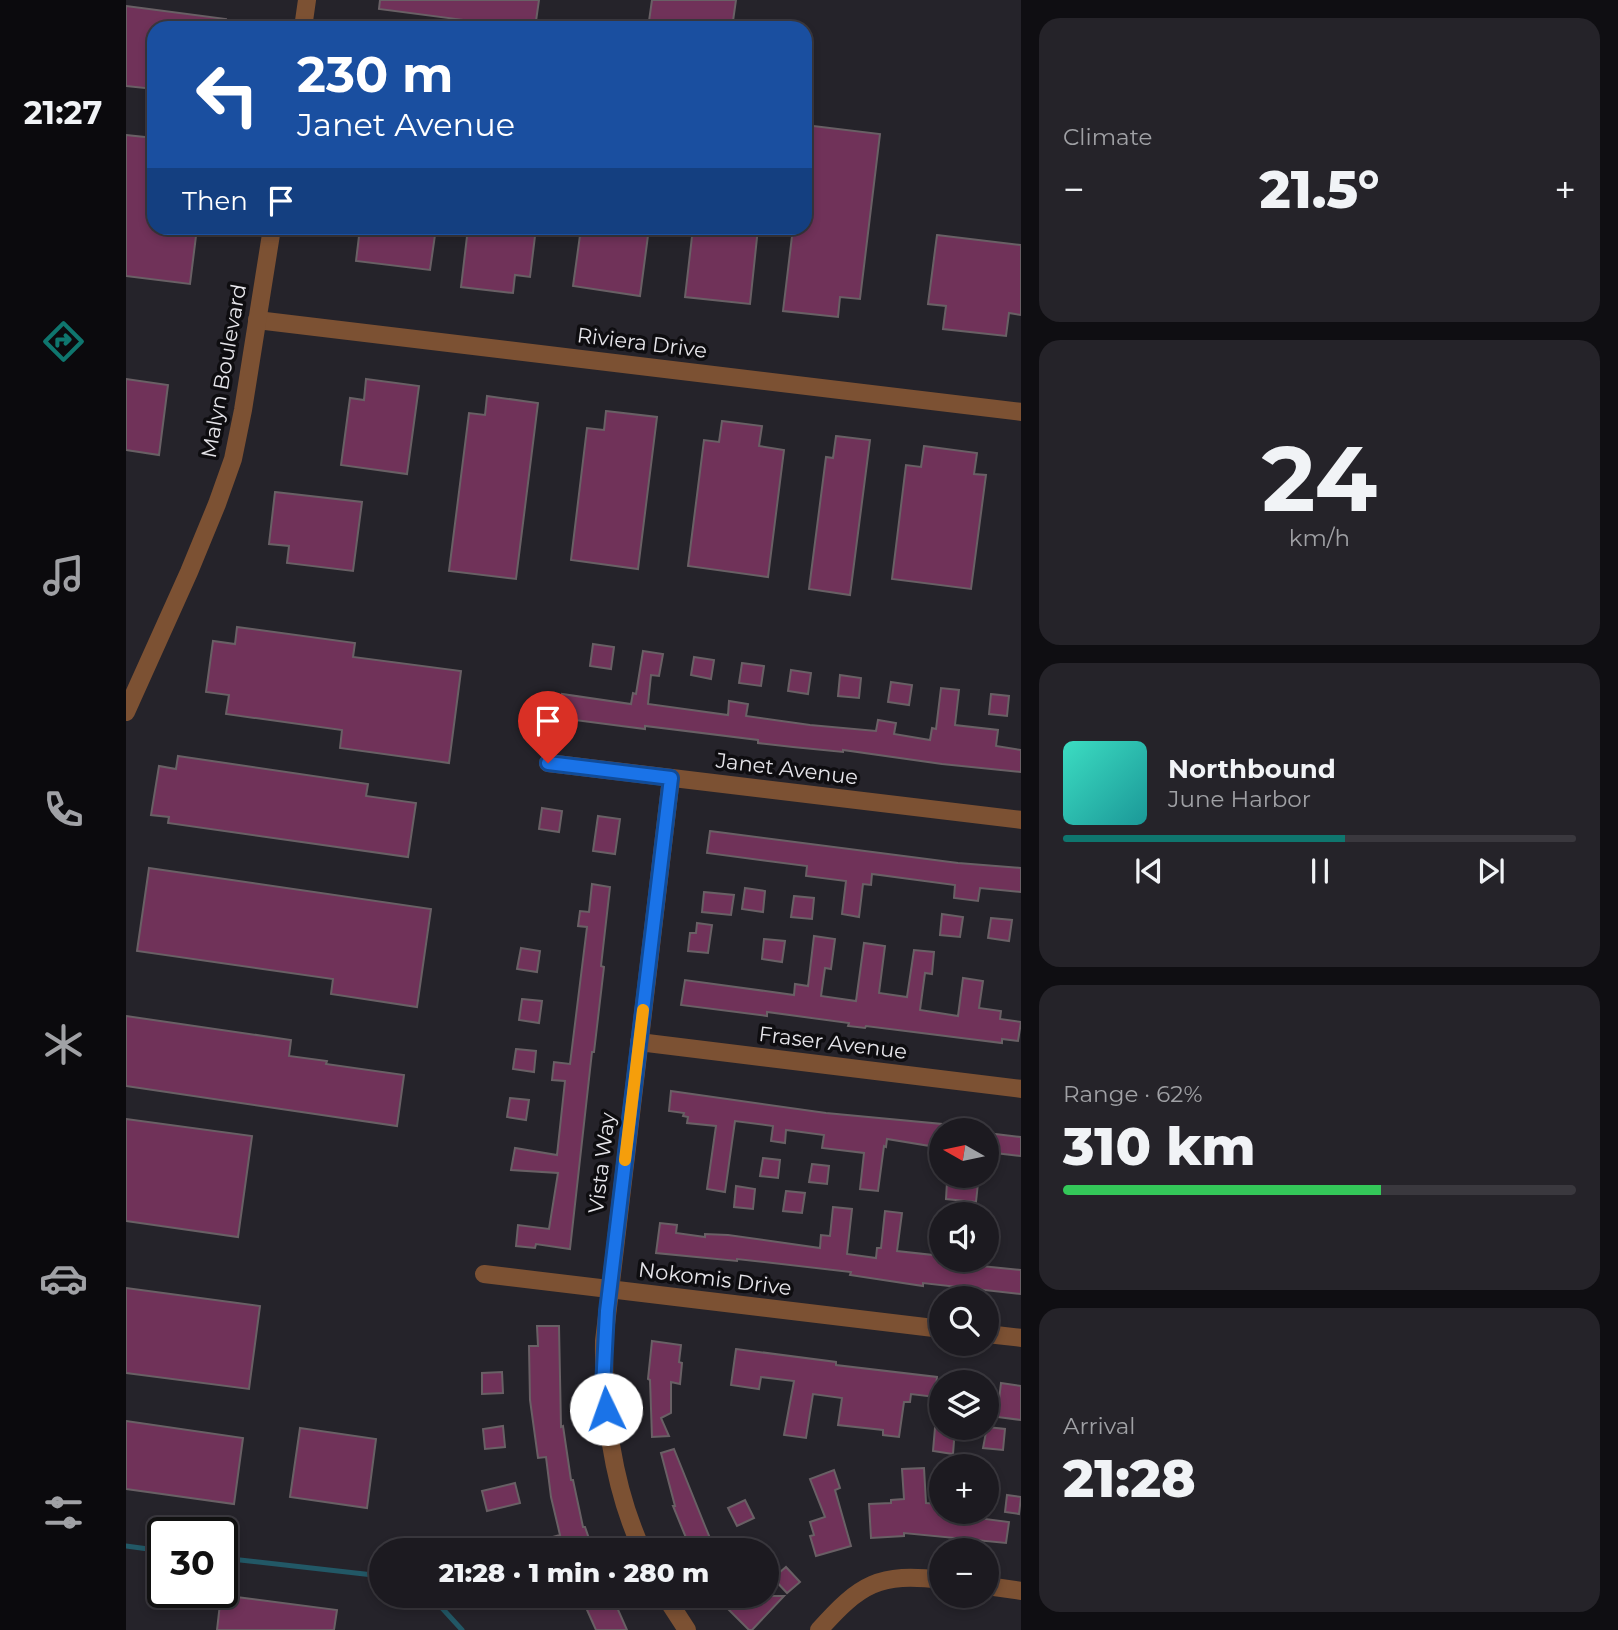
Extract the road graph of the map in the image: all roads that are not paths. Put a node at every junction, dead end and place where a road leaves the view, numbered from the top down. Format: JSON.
{"nodes":[{"id":1,"x":307,"y":0,"type":"edge"},
{"id":2,"x":304,"y":21,"type":"edge"},
{"id":3,"x":271,"y":235,"type":"edge"},
{"id":4,"x":257,"y":320,"type":"junction"},
{"id":5,"x":1021,"y":412,"type":"edge"},
{"id":6,"x":126,"y":712,"type":"edge"},
{"id":7,"x":548,"y":763,"type":"dead end"},
{"id":8,"x":671,"y":778,"type":"junction"},
{"id":9,"x":1021,"y":820,"type":"edge"},
{"id":10,"x":639,"y":1042,"type":"junction"},
{"id":11,"x":1021,"y":1088,"type":"edge"},
{"id":12,"x":484,"y":1274,"type":"dead end"},
{"id":13,"x":610,"y":1289,"type":"junction"},
{"id":14,"x":929,"y":1327,"type":"edge"},
{"id":15,"x":999,"y":1335,"type":"edge"},
{"id":16,"x":1021,"y":1338,"type":"edge"},
{"id":17,"x":637,"y":1538,"type":"edge"},
{"id":18,"x":929,"y":1579,"type":"edge"},
{"id":19,"x":999,"y":1588,"type":"edge"},
{"id":20,"x":1021,"y":1591,"type":"edge"},
{"id":21,"x":673,"y":1608,"type":"edge"},
{"id":22,"x":687,"y":1630,"type":"edge"},
{"id":23,"x":819,"y":1630,"type":"edge"}],
"edges":[{"from":1,"to":2,"type":"street"},
{"from":3,"to":4,"type":"street","name":"Malyn Boulevard"},
{"from":4,"to":5,"type":"street","name":"Riviera Drive"},
{"from":4,"to":6,"type":"street","name":"Malyn Boulevard"},
{"from":7,"to":8,"type":"street","name":"Janet Avenue"},
{"from":8,"to":9,"type":"street","name":"Janet Avenue"},
{"from":8,"to":10,"type":"street","name":"Vista Way"},
{"from":10,"to":11,"type":"street","name":"Fraser Avenue"},
{"from":10,"to":13,"type":"street","name":"Vista Way"},
{"from":12,"to":13,"type":"street","name":"Nokomis Drive"},
{"from":13,"to":14,"type":"street","name":"Nokomis Drive"},
{"from":13,"to":17,"type":"street","name":"Vista Way"},
{"from":15,"to":16,"type":"street"},
{"from":18,"to":23,"type":"street"},
{"from":19,"to":20,"type":"street"},
{"from":21,"to":22,"type":"street"}]}
